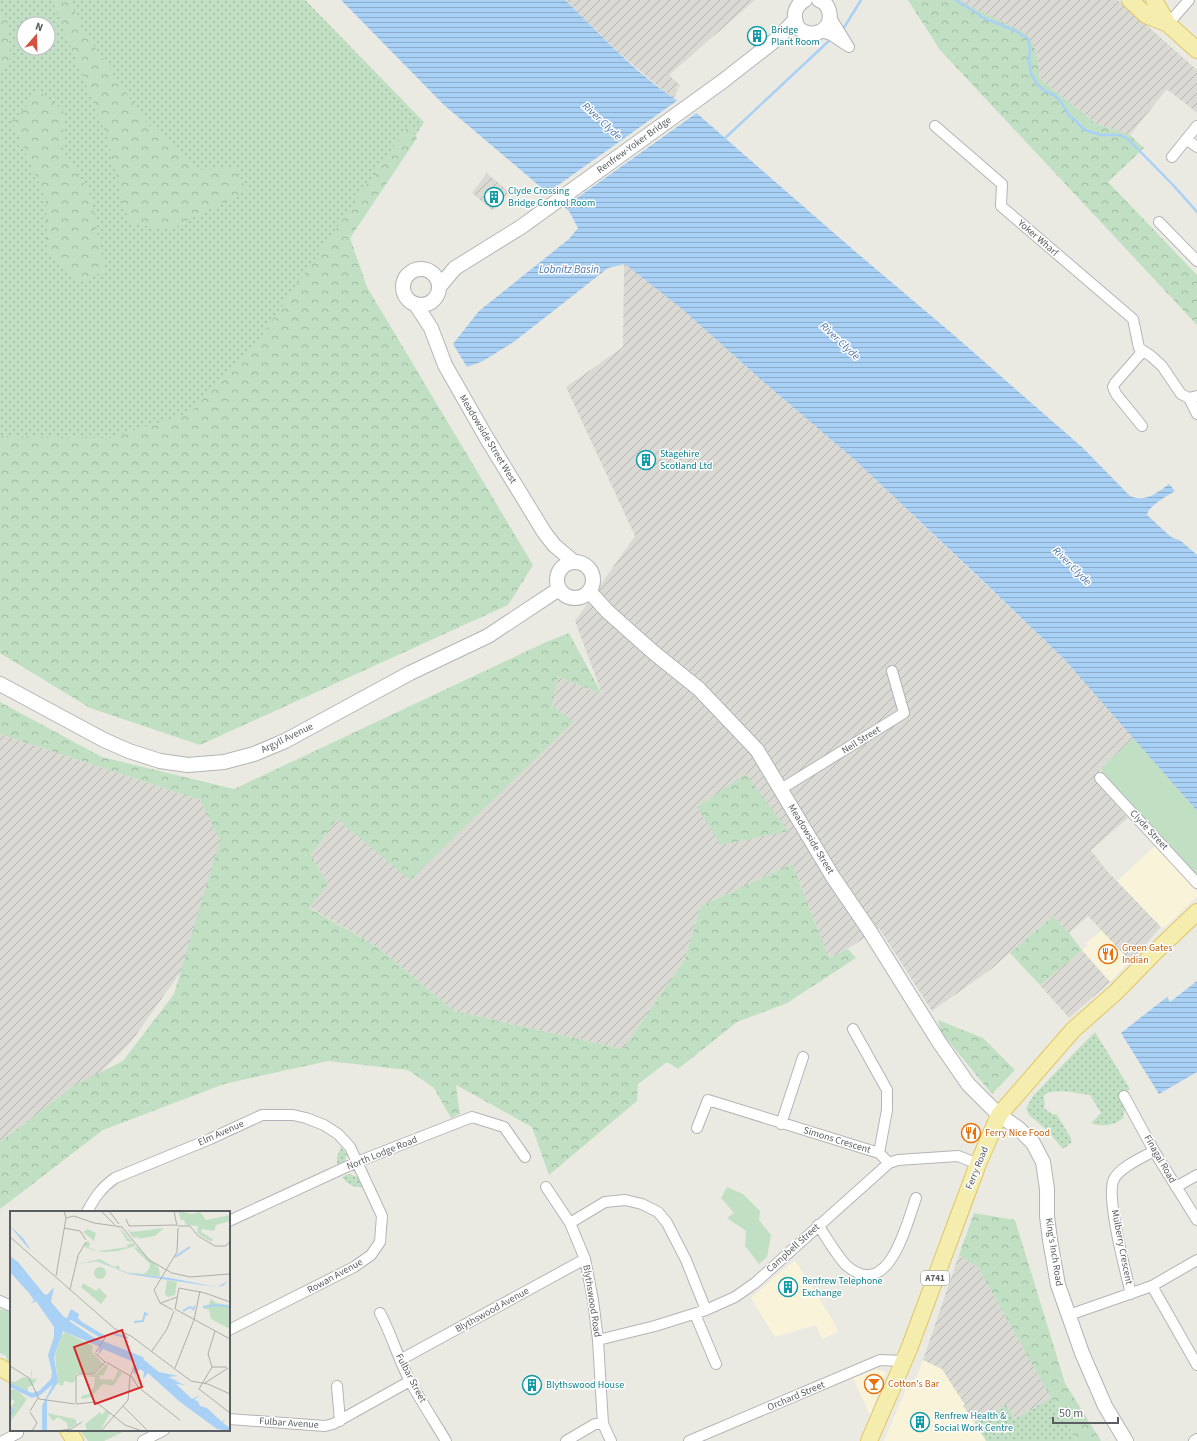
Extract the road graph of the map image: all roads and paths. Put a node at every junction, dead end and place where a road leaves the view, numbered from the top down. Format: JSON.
{"nodes":[{"id":1,"x":805,"y":0,"type":"edge"},
{"id":2,"x":1130,"y":0,"type":"edge"},
{"id":3,"x":1154,"y":0,"type":"edge"},
{"id":4,"x":1189,"y":0,"type":"edge"},
{"id":5,"x":825,"y":5,"type":"edge"},
{"id":6,"x":1168,"y":24,"type":"junction"},
{"id":7,"x":798,"y":25,"type":"junction"},
{"id":8,"x":821,"y":32,"type":"junction"},
{"id":9,"x":1197,"y":50,"type":"edge"},
{"id":10,"x":935,"y":126,"type":"dead end"},
{"id":11,"x":1197,"y":126,"type":"edge"},
{"id":12,"x":1186,"y":139,"type":"junction"},
{"id":13,"x":1197,"y":148,"type":"edge"},
{"id":14,"x":1172,"y":157,"type":"dead end"},
{"id":15,"x":1159,"y":222,"type":"dead end"},
{"id":16,"x":1197,"y":261,"type":"edge"},
{"id":17,"x":455,"y":268,"type":"junction"},
{"id":18,"x":433,"y":274,"type":"junction"},
{"id":19,"x":439,"y":287,"type":"junction"},
{"id":20,"x":434,"y":300,"type":"junction"},
{"id":21,"x":416,"y":305,"type":"junction"},
{"id":22,"x":431,"y":328,"type":"junction"},
{"id":23,"x":1143,"y":351,"type":"junction"},
{"id":24,"x":1193,"y":397,"type":"edge"},
{"id":25,"x":1197,"y":414,"type":"edge"},
{"id":26,"x":1142,"y":426,"type":"dead end"},
{"id":27,"x":554,"y":545,"type":"junction"},
{"id":28,"x":574,"y":562,"type":"junction"},
{"id":29,"x":560,"y":570,"type":"junction"},
{"id":30,"x":560,"y":589,"type":"junction"},
{"id":31,"x":589,"y":591,"type":"junction"},
{"id":32,"x":892,"y":671,"type":"dead end"},
{"id":33,"x":0,"y":684,"type":"edge"},
{"id":34,"x":1100,"y":778,"type":"dead end"},
{"id":35,"x":782,"y":789,"type":"junction"},
{"id":36,"x":1197,"y":883,"type":"edge"},
{"id":37,"x":1197,"y":912,"type":"edge"},
{"id":38,"x":853,"y":1029,"type":"dead end"},
{"id":39,"x":803,"y":1057,"type":"dead end"},
{"id":40,"x":1124,"y":1096,"type":"dead end"},
{"id":41,"x":999,"y":1115,"type":"junction"},
{"id":42,"x":781,"y":1124,"type":"junction"},
{"id":43,"x":697,"y":1128,"type":"dead end"},
{"id":44,"x":1154,"y":1151,"type":"junction"},
{"id":45,"x":879,"y":1152,"type":"junction"},
{"id":46,"x":525,"y":1157,"type":"dead end"},
{"id":47,"x":357,"y":1162,"type":"junction"},
{"id":48,"x":889,"y":1163,"type":"junction"},
{"id":49,"x":978,"y":1164,"type":"junction"},
{"id":50,"x":1197,"y":1175,"type":"edge"},
{"id":51,"x":1176,"y":1187,"type":"junction"},
{"id":52,"x":546,"y":1188,"type":"dead end"},
{"id":53,"x":916,"y":1198,"type":"dead end"},
{"id":54,"x":88,"y":1211,"type":"edge"},
{"id":55,"x":1197,"y":1220,"type":"edge"},
{"id":56,"x":230,"y":1221,"type":"edge"},
{"id":57,"x":570,"y":1223,"type":"junction"},
{"id":58,"x":818,"y":1225,"type":"junction"},
{"id":59,"x":585,"y":1259,"type":"junction"},
{"id":60,"x":1197,"y":1260,"type":"edge"},
{"id":61,"x":1152,"y":1286,"type":"junction"},
{"id":62,"x":1131,"y":1294,"type":"junction"},
{"id":63,"x":0,"y":1301,"type":"edge"},
{"id":64,"x":10,"y":1306,"type":"edge"},
{"id":65,"x":706,"y":1310,"type":"junction"},
{"id":66,"x":380,"y":1313,"type":"dead end"},
{"id":67,"x":695,"y":1314,"type":"junction"},
{"id":68,"x":1069,"y":1315,"type":"junction"},
{"id":69,"x":230,"y":1329,"type":"edge"},
{"id":70,"x":598,"y":1340,"type":"junction"},
{"id":71,"x":400,"y":1360,"type":"junction"},
{"id":72,"x":904,"y":1361,"type":"junction"},
{"id":73,"x":716,"y":1364,"type":"dead end"},
{"id":74,"x":1197,"y":1365,"type":"edge"},
{"id":75,"x":0,"y":1367,"type":"edge"},
{"id":76,"x":10,"y":1373,"type":"edge"},
{"id":77,"x":410,"y":1381,"type":"junction"},
{"id":78,"x":337,"y":1386,"type":"dead end"},
{"id":79,"x":230,"y":1419,"type":"edge"},
{"id":80,"x":340,"y":1421,"type":"junction"},
{"id":81,"x":603,"y":1424,"type":"junction"},
{"id":82,"x":69,"y":1431,"type":"edge"},
{"id":83,"x":162,"y":1431,"type":"edge"},
{"id":84,"x":18,"y":1433,"type":"dead end"},
{"id":85,"x":1197,"y":1439,"type":"edge"},
{"id":86,"x":3,"y":1441,"type":"edge"},
{"id":87,"x":75,"y":1441,"type":"edge"},
{"id":88,"x":143,"y":1441,"type":"edge"},
{"id":89,"x":446,"y":1441,"type":"edge"},
{"id":90,"x":566,"y":1441,"type":"edge"},
{"id":91,"x":611,"y":1441,"type":"edge"},
{"id":92,"x":689,"y":1441,"type":"edge"},
{"id":93,"x":869,"y":1441,"type":"edge"},
{"id":94,"x":1126,"y":1441,"type":"edge"},
{"id":95,"x":1194,"y":1441,"type":"edge"}],
"edges":[{"from":1,"to":7,"type":"street"},
{"from":2,"to":6,"type":"main road"},
{"from":3,"to":6,"type":"main road"},
{"from":4,"to":6,"type":"street"},
{"from":5,"to":8,"type":"street"},
{"from":5,"to":8,"type":"street"},
{"from":6,"to":9,"type":"main road"},
{"from":7,"to":8,"type":"street"},
{"from":7,"to":17,"type":"street","name":"Renfrew-Yoker Bridge"},
{"from":10,"to":23,"type":"street","name":"Yoker Wharf"},
{"from":11,"to":12,"type":"street"},
{"from":12,"to":13,"type":"street"},
{"from":12,"to":14,"type":"street"},
{"from":15,"to":16,"type":"street"},
{"from":17,"to":18,"type":"street"},
{"from":17,"to":19,"type":"street"},
{"from":18,"to":19,"type":"street"},
{"from":18,"to":21,"type":"street"},
{"from":19,"to":20,"type":"street"},
{"from":20,"to":21,"type":"street"},
{"from":20,"to":22,"type":"street","name":"Meadowside Street West"},
{"from":21,"to":22,"type":"street","name":"Meadowside Street West"},
{"from":22,"to":27,"type":"street","name":"Meadowside Street West"},
{"from":23,"to":24,"type":"street","name":"Yoker Wharf"},
{"from":23,"to":26,"type":"street"},
{"from":24,"to":25,"type":"street","name":"Yoker Wharf"},
{"from":27,"to":28,"type":"street","name":"Meadowside Street West"},
{"from":27,"to":29,"type":"street","name":"Meadowside Street West"},
{"from":28,"to":29,"type":"street"},
{"from":28,"to":31,"type":"street"},
{"from":29,"to":30,"type":"street"},
{"from":30,"to":31,"type":"street"},
{"from":30,"to":33,"type":"street","name":"Argyll Avenue"},
{"from":31,"to":35,"type":"street","name":"Meadowside Street"},
{"from":32,"to":35,"type":"street","name":"Neil Street"},
{"from":34,"to":36,"type":"street","name":"Clyde Street"},
{"from":35,"to":41,"type":"street","name":"Meadowside Street"},
{"from":37,"to":41,"type":"main road","name":"Ferry Road","number":"A741"},
{"from":38,"to":45,"type":"street"},
{"from":39,"to":42,"type":"street"},
{"from":40,"to":44,"type":"street","name":"Finagal Road"},
{"from":41,"to":49,"type":"main road","name":"Ferry Road","number":"A741"},
{"from":41,"to":68,"type":"street","name":"King's Inch Road"},
{"from":42,"to":43,"type":"street","name":"Simons Crescent"},
{"from":42,"to":45,"type":"street","name":"Simons Crescent"},
{"from":44,"to":51,"type":"street","name":"Finagal Road"},
{"from":44,"to":62,"type":"street","name":"Mulberry Crescent"},
{"from":45,"to":48,"type":"street","name":"Simons Crescent"},
{"from":46,"to":47,"type":"street","name":"North Lodge Road"},
{"from":47,"to":54,"type":"street","name":"Elm Avenue"},
{"from":47,"to":56,"type":"street","name":"North Lodge Road"},
{"from":47,"to":69,"type":"street","name":"Rowan Avenue"},
{"from":48,"to":49,"type":"street"},
{"from":48,"to":58,"type":"street","name":"Campbell Street"},
{"from":49,"to":72,"type":"main road","name":"Ferry Road","number":"A741"},
{"from":50,"to":51,"type":"street"},
{"from":51,"to":55,"type":"street","name":"Finagal Road"},
{"from":52,"to":57,"type":"street","name":"Blythswood Road"},
{"from":53,"to":58,"type":"street"},
{"from":57,"to":59,"type":"street","name":"Blythswood Road"},
{"from":57,"to":65,"type":"street"},
{"from":58,"to":65,"type":"street","name":"Campbell Street"},
{"from":59,"to":70,"type":"street","name":"Blythswood Road"},
{"from":59,"to":71,"type":"street","name":"Blythswood Avenue"},
{"from":60,"to":61,"type":"street"},
{"from":61,"to":62,"type":"street"},
{"from":61,"to":74,"type":"street"},
{"from":62,"to":68,"type":"street"},
{"from":63,"to":64,"type":"street"},
{"from":65,"to":67,"type":"street","name":"Campbell Street"},
{"from":66,"to":71,"type":"street","name":"Fulbar Street"},
{"from":67,"to":70,"type":"street","name":"Campbell Street"},
{"from":67,"to":73,"type":"street"},
{"from":68,"to":94,"type":"street","name":"King's Inch Road"},
{"from":70,"to":81,"type":"street","name":"Blythswood Road"},
{"from":71,"to":77,"type":"street","name":"Fulbar Street"},
{"from":72,"to":92,"type":"street","name":"Orchard Street"},
{"from":72,"to":93,"type":"main road","name":"Ferry Road","number":"A741"},
{"from":75,"to":76,"type":"main road"},
{"from":77,"to":80,"type":"street","name":"Fulbar Avenue"},
{"from":77,"to":89,"type":"street","name":"Fulbar Street"},
{"from":78,"to":80,"type":"street"},
{"from":79,"to":80,"type":"street","name":"Fulbar Avenue"},
{"from":81,"to":90,"type":"street"},
{"from":81,"to":91,"type":"street"},
{"from":82,"to":87,"type":"main road"},
{"from":83,"to":88,"type":"street"},
{"from":84,"to":86,"type":"street"},
{"from":85,"to":95,"type":"street"}]}
